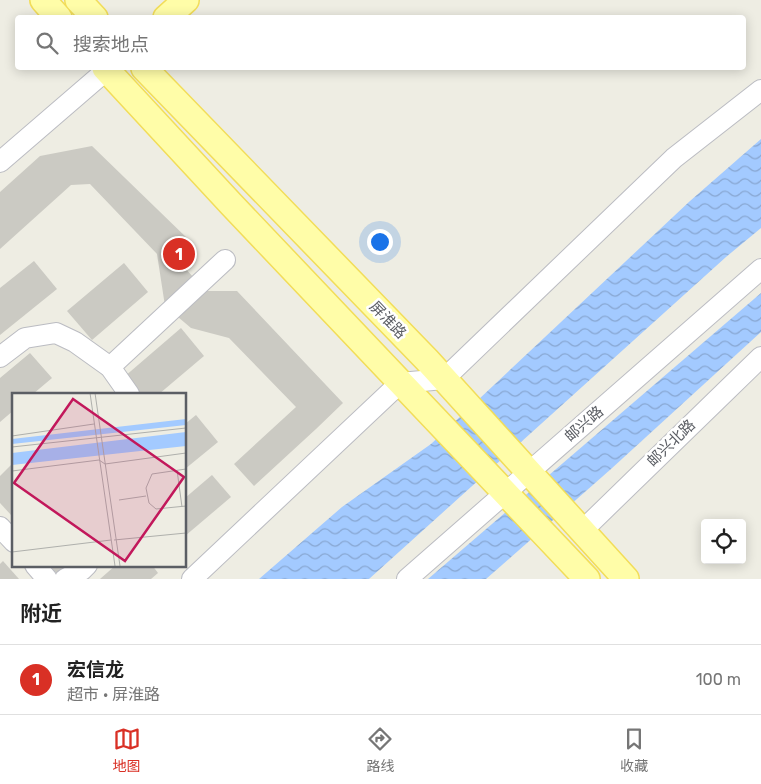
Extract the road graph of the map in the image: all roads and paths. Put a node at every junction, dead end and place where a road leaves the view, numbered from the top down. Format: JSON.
{"nodes":[{"id":1,"x":42,"y":0,"type":"edge"},
{"id":2,"x":78,"y":0,"type":"edge"},
{"id":3,"x":186,"y":0,"type":"edge"},
{"id":4,"x":56,"y":15,"type":"edge"},
{"id":5,"x":92,"y":15,"type":"edge"},
{"id":6,"x":169,"y":15,"type":"edge"},
{"id":7,"x":105,"y":70,"type":"edge"},
{"id":8,"x":109,"y":70,"type":"edge"},
{"id":9,"x":146,"y":70,"type":"edge"},
{"id":10,"x":761,"y":90,"type":"edge"},
{"id":11,"x":0,"y":162,"type":"edge"},
{"id":12,"x":225,"y":260,"type":"dead end"},
{"id":13,"x":761,"y":269,"type":"edge"},
{"id":14,"x":0,"y":357,"type":"edge"},
{"id":15,"x":761,"y":357,"type":"edge"},
{"id":16,"x":110,"y":367,"type":"junction"},
{"id":17,"x":447,"y":382,"type":"junction"},
{"id":18,"x":400,"y":383,"type":"junction"},
{"id":19,"x":128,"y":393,"type":"edge"},
{"id":20,"x":526,"y":469,"type":"junction"},
{"id":21,"x":503,"y":491,"type":"junction"},
{"id":22,"x":578,"y":525,"type":"junction"},
{"id":23,"x":0,"y":527,"type":"edge"},
{"id":24,"x":12,"y":540,"type":"edge"},
{"id":25,"x":35,"y":566,"type":"edge"},
{"id":26,"x":86,"y":566,"type":"edge"},
{"id":27,"x":47,"y":579,"type":"edge"},
{"id":28,"x":65,"y":579,"type":"edge"},
{"id":29,"x":192,"y":579,"type":"edge"},
{"id":30,"x":407,"y":579,"type":"edge"},
{"id":31,"x":587,"y":579,"type":"edge"},
{"id":32,"x":626,"y":579,"type":"edge"}],
"edges":[{"from":1,"to":4,"type":"main road"},
{"from":2,"to":5,"type":"main road"},
{"from":3,"to":6,"type":"main road"},
{"from":7,"to":11,"type":"street"},
{"from":8,"to":18,"type":"main road"},
{"from":9,"to":17,"type":"main road","name":"屏淮路"},
{"from":10,"to":17,"type":"street"},
{"from":12,"to":16,"type":"street"},
{"from":13,"to":20,"type":"street","name":"邮兴路"},
{"from":14,"to":16,"type":"street"},
{"from":15,"to":22,"type":"street","name":"邮兴北路"},
{"from":16,"to":19,"type":"street"},
{"from":17,"to":18,"type":"street"},
{"from":17,"to":20,"type":"main road","name":"屏淮路"},
{"from":18,"to":21,"type":"main road"},
{"from":18,"to":29,"type":"street"},
{"from":20,"to":21,"type":"street","name":"邮兴路"},
{"from":20,"to":22,"type":"main road","name":"屏淮路"},
{"from":21,"to":30,"type":"street","name":"邮兴路"},
{"from":21,"to":31,"type":"main road"},
{"from":22,"to":32,"type":"main road","name":"屏淮路"},
{"from":23,"to":24,"type":"street"},
{"from":25,"to":27,"type":"street"},
{"from":26,"to":28,"type":"street"}]}
